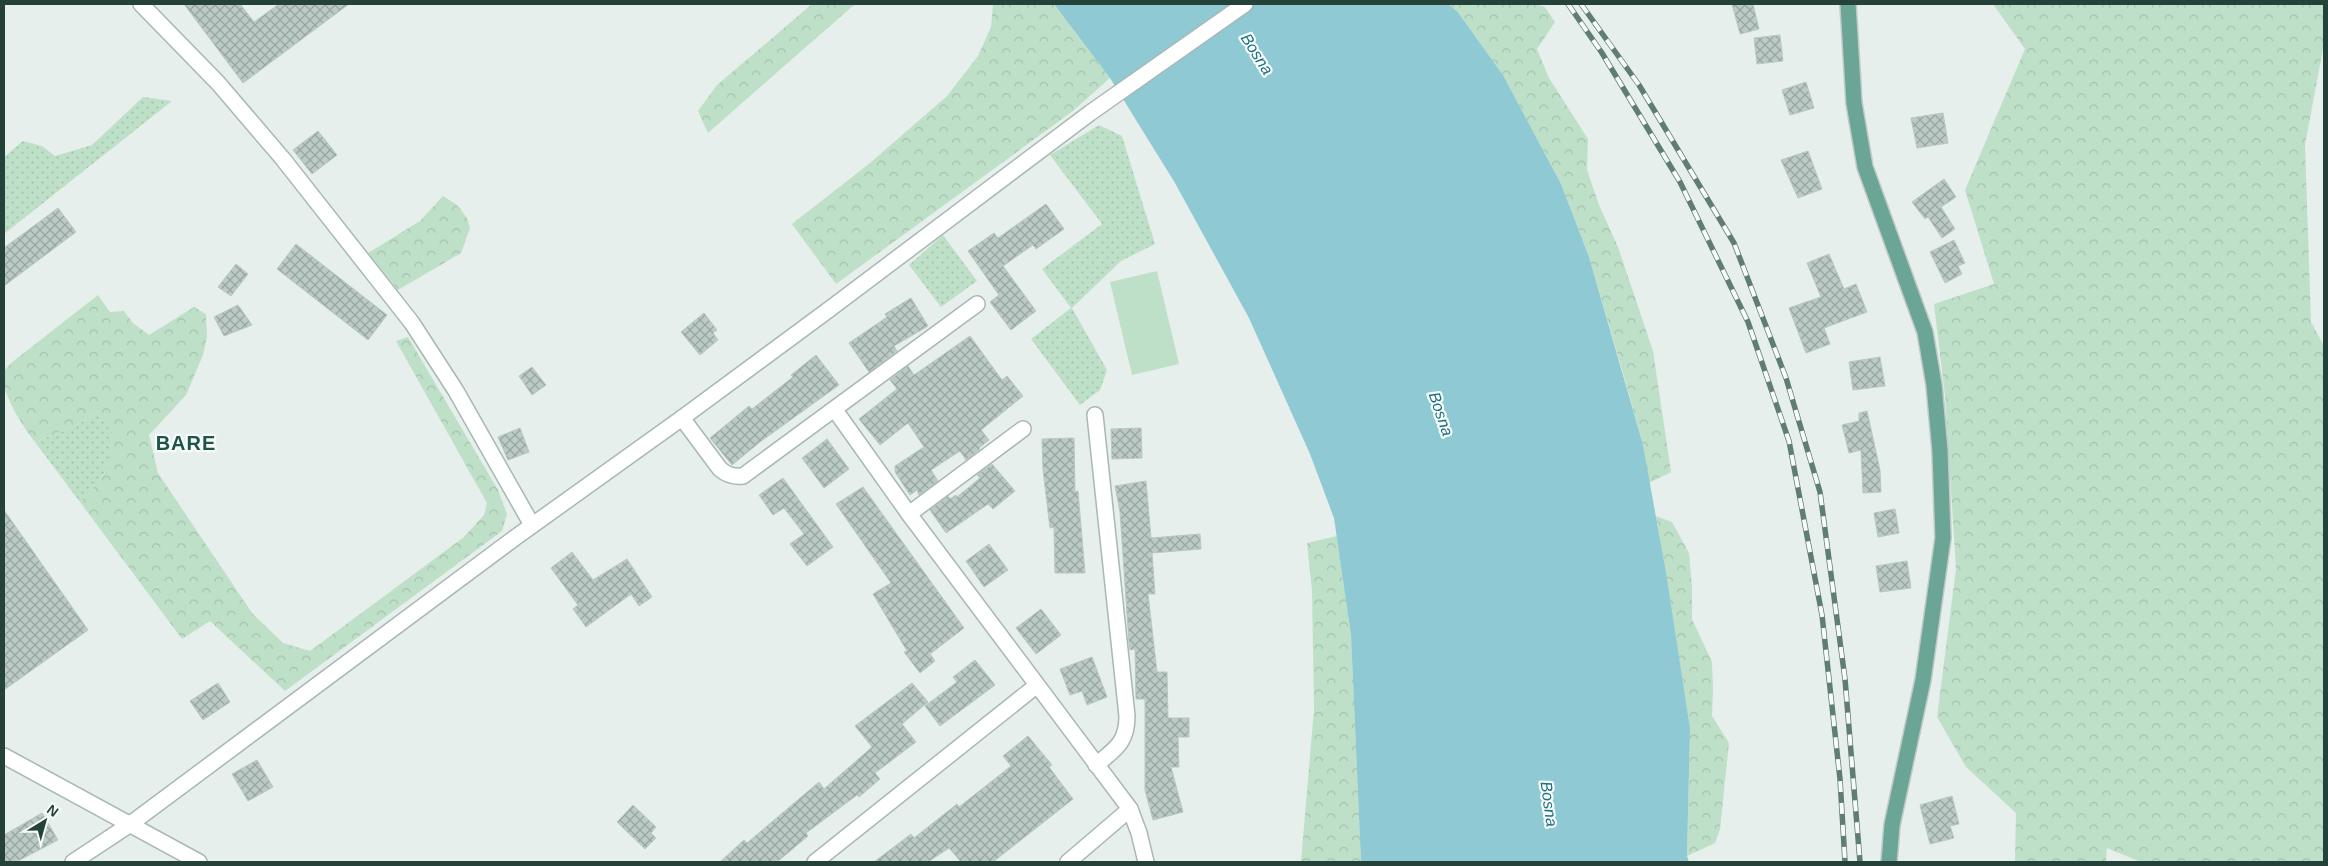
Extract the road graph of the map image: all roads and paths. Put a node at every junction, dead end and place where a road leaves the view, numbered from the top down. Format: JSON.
{"nodes":[{"id":1,"x":1245,"y":4,"type":"edge"},
{"id":2,"x":1848,"y":4,"type":"edge"},
{"id":3,"x":144,"y":5,"type":"edge"},
{"id":4,"x":977,"y":304,"type":"dead end"},
{"id":5,"x":835,"y":410,"type":"junction"},
{"id":6,"x":1096,"y":415,"type":"dead end"},
{"id":7,"x":682,"y":418,"type":"junction"},
{"id":8,"x":1023,"y":429,"type":"dead end"},
{"id":9,"x":908,"y":514,"type":"junction"},
{"id":10,"x":532,"y":525,"type":"junction"},
{"id":11,"x":1036,"y":686,"type":"junction"},
{"id":12,"x":4,"y":756,"type":"edge"},
{"id":13,"x":1096,"y":764,"type":"junction"},
{"id":14,"x":1130,"y":809,"type":"junction"},
{"id":15,"x":129,"y":824,"type":"junction"},
{"id":16,"x":73,"y":862,"type":"edge"},
{"id":17,"x":199,"y":862,"type":"edge"},
{"id":18,"x":815,"y":862,"type":"edge"},
{"id":19,"x":1068,"y":862,"type":"edge"},
{"id":20,"x":1146,"y":862,"type":"edge"},
{"id":21,"x":1889,"y":862,"type":"edge"}],
"edges":[{"from":1,"to":7,"type":"street"},
{"from":2,"to":21,"type":"main road"},
{"from":3,"to":10,"type":"street"},
{"from":4,"to":5,"type":"street"},
{"from":5,"to":7,"type":"street"},
{"from":5,"to":9,"type":"street"},
{"from":6,"to":13,"type":"street"},
{"from":7,"to":10,"type":"street"},
{"from":8,"to":9,"type":"street"},
{"from":9,"to":11,"type":"street"},
{"from":10,"to":15,"type":"street"},
{"from":11,"to":13,"type":"street"},
{"from":11,"to":18,"type":"street"},
{"from":12,"to":15,"type":"street"},
{"from":13,"to":14,"type":"street"},
{"from":14,"to":19,"type":"street"},
{"from":14,"to":20,"type":"street"},
{"from":15,"to":16,"type":"street"},
{"from":15,"to":17,"type":"street"}]}
